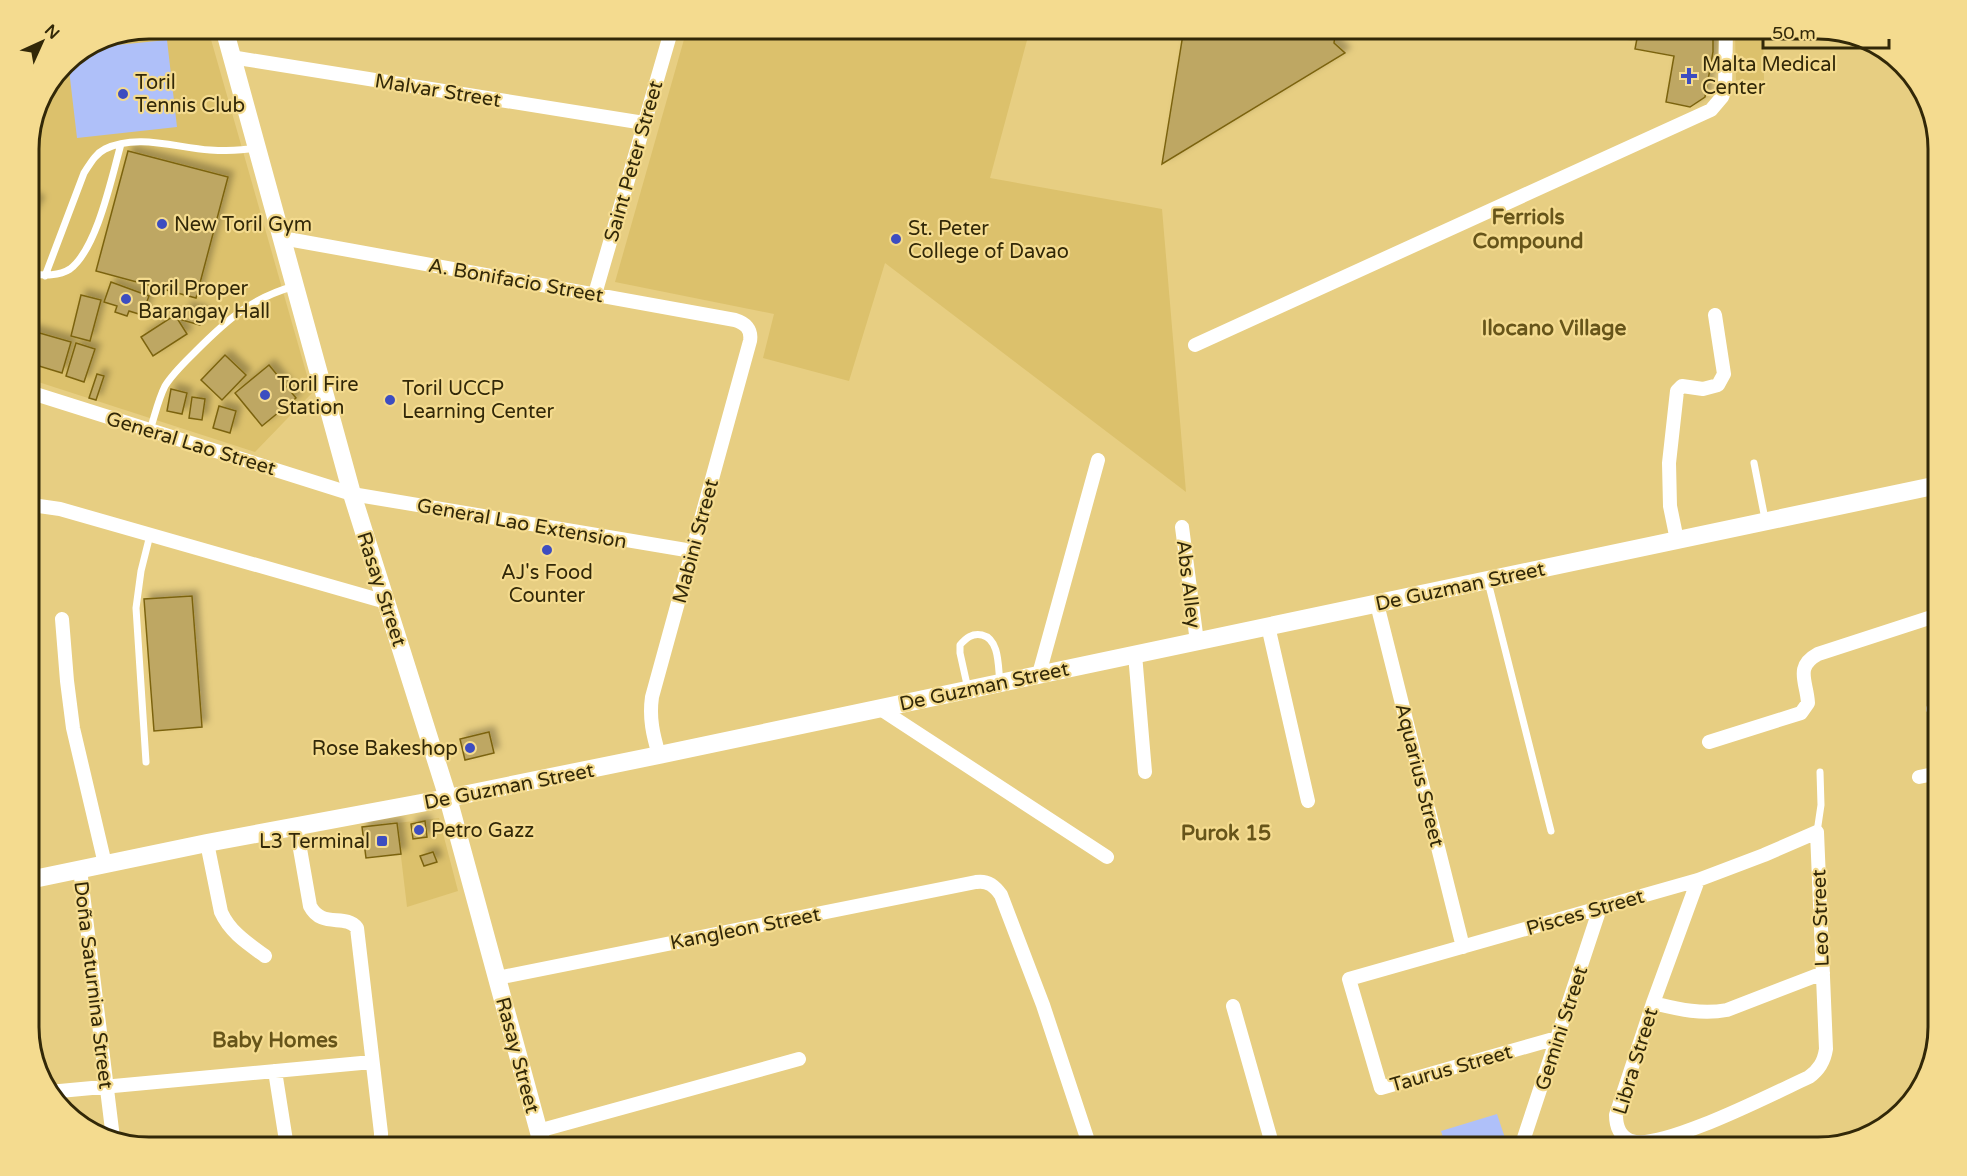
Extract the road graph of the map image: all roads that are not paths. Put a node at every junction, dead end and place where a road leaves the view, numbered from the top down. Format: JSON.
{"nodes":[{"id":1,"x":227,"y":39,"type":"edge"},
{"id":2,"x":669,"y":39,"type":"edge"},
{"id":3,"x":1726,"y":39,"type":"edge"},
{"id":4,"x":231,"y":57,"type":"junction"},
{"id":5,"x":644,"y":123,"type":"junction"},
{"id":6,"x":121,"y":144,"type":"junction"},
{"id":7,"x":257,"y":148,"type":"junction"},
{"id":8,"x":282,"y":238,"type":"junction"},
{"id":9,"x":39,"y":275,"type":"edge"},
{"id":10,"x":45,"y":276,"type":"junction"},
{"id":11,"x":295,"y":286,"type":"junction"},
{"id":12,"x":595,"y":294,"type":"junction"},
{"id":13,"x":1716,"y":315,"type":"dead end"},
{"id":14,"x":748,"y":328,"type":"joint"},
{"id":15,"x":1195,"y":345,"type":"dead end"},
{"id":16,"x":39,"y":395,"type":"edge"},
{"id":17,"x":150,"y":430,"type":"junction"},
{"id":18,"x":1098,"y":460,"type":"dead end"},
{"id":19,"x":1754,"y":463,"type":"dead end"},
{"id":20,"x":1928,"y":487,"type":"edge"},
{"id":21,"x":352,"y":494,"type":"junction"},
{"id":22,"x":39,"y":506,"type":"edge"},
{"id":23,"x":1766,"y":522,"type":"junction"},
{"id":24,"x":1182,"y":527,"type":"dead end"},
{"id":25,"x":150,"y":535,"type":"junction"},
{"id":26,"x":1677,"y":540,"type":"junction"},
{"id":27,"x":692,"y":551,"type":"junction"},
{"id":28,"x":1487,"y":580,"type":"junction"},
{"id":29,"x":386,"y":602,"type":"junction"},
{"id":30,"x":1377,"y":604,"type":"junction"},
{"id":31,"x":1928,"y":618,"type":"edge"},
{"id":32,"x":62,"y":619,"type":"dead end"},
{"id":33,"x":1269,"y":626,"type":"junction"},
{"id":34,"x":1197,"y":642,"type":"junction"},
{"id":35,"x":1135,"y":654,"type":"junction"},
{"id":36,"x":1039,"y":674,"type":"junction"},
{"id":37,"x":1000,"y":683,"type":"junction"},
{"id":38,"x":968,"y":689,"type":"junction"},
{"id":39,"x":879,"y":708,"type":"junction"},
{"id":40,"x":1709,"y":742,"type":"dead end"},
{"id":41,"x":659,"y":755,"type":"junction"},
{"id":42,"x":146,"y":762,"type":"dead end"},
{"id":43,"x":1820,"y":771,"type":"dead end"},
{"id":44,"x":1145,"y":772,"type":"dead end"},
{"id":45,"x":1928,"y":775,"type":"edge"},
{"id":46,"x":1919,"y":777,"type":"dead end"},
{"id":47,"x":448,"y":798,"type":"junction"},
{"id":48,"x":1308,"y":801,"type":"dead end"},
{"id":49,"x":296,"y":826,"type":"junction"},
{"id":50,"x":1551,"y":831,"type":"dead end"},
{"id":51,"x":1817,"y":832,"type":"junction"},
{"id":52,"x":207,"y":843,"type":"junction"},
{"id":53,"x":1107,"y":857,"type":"dead end"},
{"id":54,"x":105,"y":864,"type":"junction"},
{"id":55,"x":80,"y":868,"type":"junction"},
{"id":56,"x":39,"y":878,"type":"edge"},
{"id":57,"x":1698,"y":880,"type":"junction"},
{"id":58,"x":1600,"y":908,"type":"junction"},
{"id":59,"x":1463,"y":947,"type":"junction"},
{"id":60,"x":265,"y":956,"type":"dead end"},
{"id":61,"x":1823,"y":973,"type":"junction"},
{"id":62,"x":497,"y":978,"type":"junction"},
{"id":63,"x":1653,"y":1004,"type":"junction"},
{"id":64,"x":1233,"y":1006,"type":"dead end"},
{"id":65,"x":1557,"y":1038,"type":"junction"},
{"id":66,"x":799,"y":1059,"type":"dead end"},
{"id":67,"x":372,"y":1062,"type":"junction"},
{"id":68,"x":1822,"y":1064,"type":"joint"},
{"id":69,"x":275,"y":1071,"type":"junction"},
{"id":70,"x":107,"y":1085,"type":"junction"},
{"id":71,"x":1381,"y":1088,"type":"joint"},
{"id":72,"x":60,"y":1091,"type":"edge"},
{"id":73,"x":112,"y":1131,"type":"edge"},
{"id":74,"x":285,"y":1137,"type":"edge"},
{"id":75,"x":381,"y":1137,"type":"edge"},
{"id":76,"x":540,"y":1137,"type":"edge"},
{"id":77,"x":547,"y":1137,"type":"edge"},
{"id":78,"x":1086,"y":1137,"type":"edge"},
{"id":79,"x":1270,"y":1137,"type":"edge"},
{"id":80,"x":1525,"y":1137,"type":"edge"},
{"id":81,"x":1625,"y":1137,"type":"edge"},
{"id":82,"x":1668,"y":1137,"type":"edge"}],
"edges":[{"from":1,"to":4,"type":"street","name":"Rasay Street"},
{"from":2,"to":5,"type":"street","name":"Saint Peter Street"},
{"from":3,"to":15,"type":"street"},
{"from":4,"to":5,"type":"street","name":"Malvar Street"},
{"from":4,"to":7,"type":"street","name":"Rasay Street"},
{"from":5,"to":12,"type":"street","name":"Saint Peter Street"},
{"from":6,"to":7,"type":"lane"},
{"from":6,"to":10,"type":"lane"},
{"from":6,"to":10,"type":"lane"},
{"from":7,"to":8,"type":"street","name":"Rasay Street"},
{"from":8,"to":11,"type":"street","name":"Rasay Street"},
{"from":8,"to":12,"type":"street","name":"A. Bonifacio Street"},
{"from":9,"to":10,"type":"lane"},
{"from":11,"to":17,"type":"lane"},
{"from":11,"to":21,"type":"street","name":"Rasay Street"},
{"from":12,"to":14,"type":"street","name":"A. Bonifacio Street"},
{"from":13,"to":26,"type":"street"},
{"from":14,"to":27,"type":"street","name":"Mabini Street"},
{"from":16,"to":17,"type":"street","name":"General Lao Street"},
{"from":17,"to":21,"type":"street","name":"General Lao Street"},
{"from":18,"to":36,"type":"street"},
{"from":19,"to":23,"type":"lane"},
{"from":20,"to":23,"type":"street","name":"De Guzman Street"},
{"from":21,"to":27,"type":"street","name":"General Lao Extension"},
{"from":21,"to":29,"type":"street","name":"Rasay Street"},
{"from":22,"to":25,"type":"street"},
{"from":23,"to":26,"type":"street","name":"De Guzman Street"},
{"from":24,"to":34,"type":"street","name":"Abs Alley"},
{"from":25,"to":29,"type":"street"},
{"from":25,"to":42,"type":"lane"},
{"from":26,"to":28,"type":"street","name":"De Guzman Street"},
{"from":27,"to":41,"type":"street","name":"Mabini Street"},
{"from":28,"to":30,"type":"street","name":"De Guzman Street"},
{"from":28,"to":50,"type":"lane"},
{"from":29,"to":47,"type":"street","name":"Rasay Street"},
{"from":30,"to":33,"type":"street","name":"De Guzman Street"},
{"from":30,"to":59,"type":"street","name":"Aquarius Street"},
{"from":31,"to":40,"type":"street"},
{"from":32,"to":54,"type":"street"},
{"from":33,"to":34,"type":"street","name":"De Guzman Street"},
{"from":33,"to":48,"type":"street"},
{"from":34,"to":35,"type":"street","name":"De Guzman Street"},
{"from":35,"to":36,"type":"street","name":"De Guzman Street"},
{"from":35,"to":44,"type":"street"},
{"from":36,"to":37,"type":"street","name":"De Guzman Street"},
{"from":37,"to":38,"type":"street","name":"De Guzman Street"},
{"from":37,"to":38,"type":"lane"},
{"from":38,"to":39,"type":"street","name":"De Guzman Street"},
{"from":39,"to":41,"type":"street","name":"De Guzman Street"},
{"from":39,"to":53,"type":"street"},
{"from":41,"to":47,"type":"street","name":"De Guzman Street"},
{"from":43,"to":51,"type":"lane","name":"Leo Street"},
{"from":45,"to":46,"type":"street"},
{"from":47,"to":49,"type":"street","name":"De Guzman Street"},
{"from":47,"to":62,"type":"street","name":"Rasay Street"},
{"from":49,"to":52,"type":"street","name":"De Guzman Street"},
{"from":49,"to":67,"type":"street"},
{"from":51,"to":57,"type":"street","name":"Pisces Street"},
{"from":51,"to":61,"type":"street","name":"Leo Street"},
{"from":52,"to":54,"type":"street","name":"De Guzman Street"},
{"from":52,"to":60,"type":"street"},
{"from":54,"to":55,"type":"street","name":"De Guzman Street"},
{"from":55,"to":56,"type":"street","name":"De Guzman Street"},
{"from":55,"to":70,"type":"street","name":"Doña Saturnina Street"},
{"from":57,"to":58,"type":"street","name":"Pisces Street"},
{"from":57,"to":63,"type":"street","name":"Libra Street"},
{"from":58,"to":59,"type":"street","name":"Pisces Street"},
{"from":58,"to":65,"type":"street","name":"Gemini Street"},
{"from":59,"to":71,"type":"street","name":"Pisces Street"},
{"from":61,"to":63,"type":"street"},
{"from":61,"to":68,"type":"street","name":"Leo Street"},
{"from":62,"to":76,"type":"street","name":"Rasay Street"},
{"from":62,"to":78,"type":"street","name":"Kangleon Street"},
{"from":63,"to":81,"type":"street","name":"Libra Street"},
{"from":64,"to":79,"type":"street"},
{"from":65,"to":71,"type":"street","name":"Taurus Street"},
{"from":65,"to":80,"type":"street","name":"Gemini Street"},
{"from":66,"to":77,"type":"street"},
{"from":67,"to":69,"type":"street"},
{"from":67,"to":75,"type":"street"},
{"from":68,"to":82,"type":"street","name":"Libra Street"},
{"from":69,"to":70,"type":"street"},
{"from":69,"to":74,"type":"street"},
{"from":70,"to":72,"type":"street"},
{"from":70,"to":73,"type":"street","name":"Doña Saturnina Street"}]}
